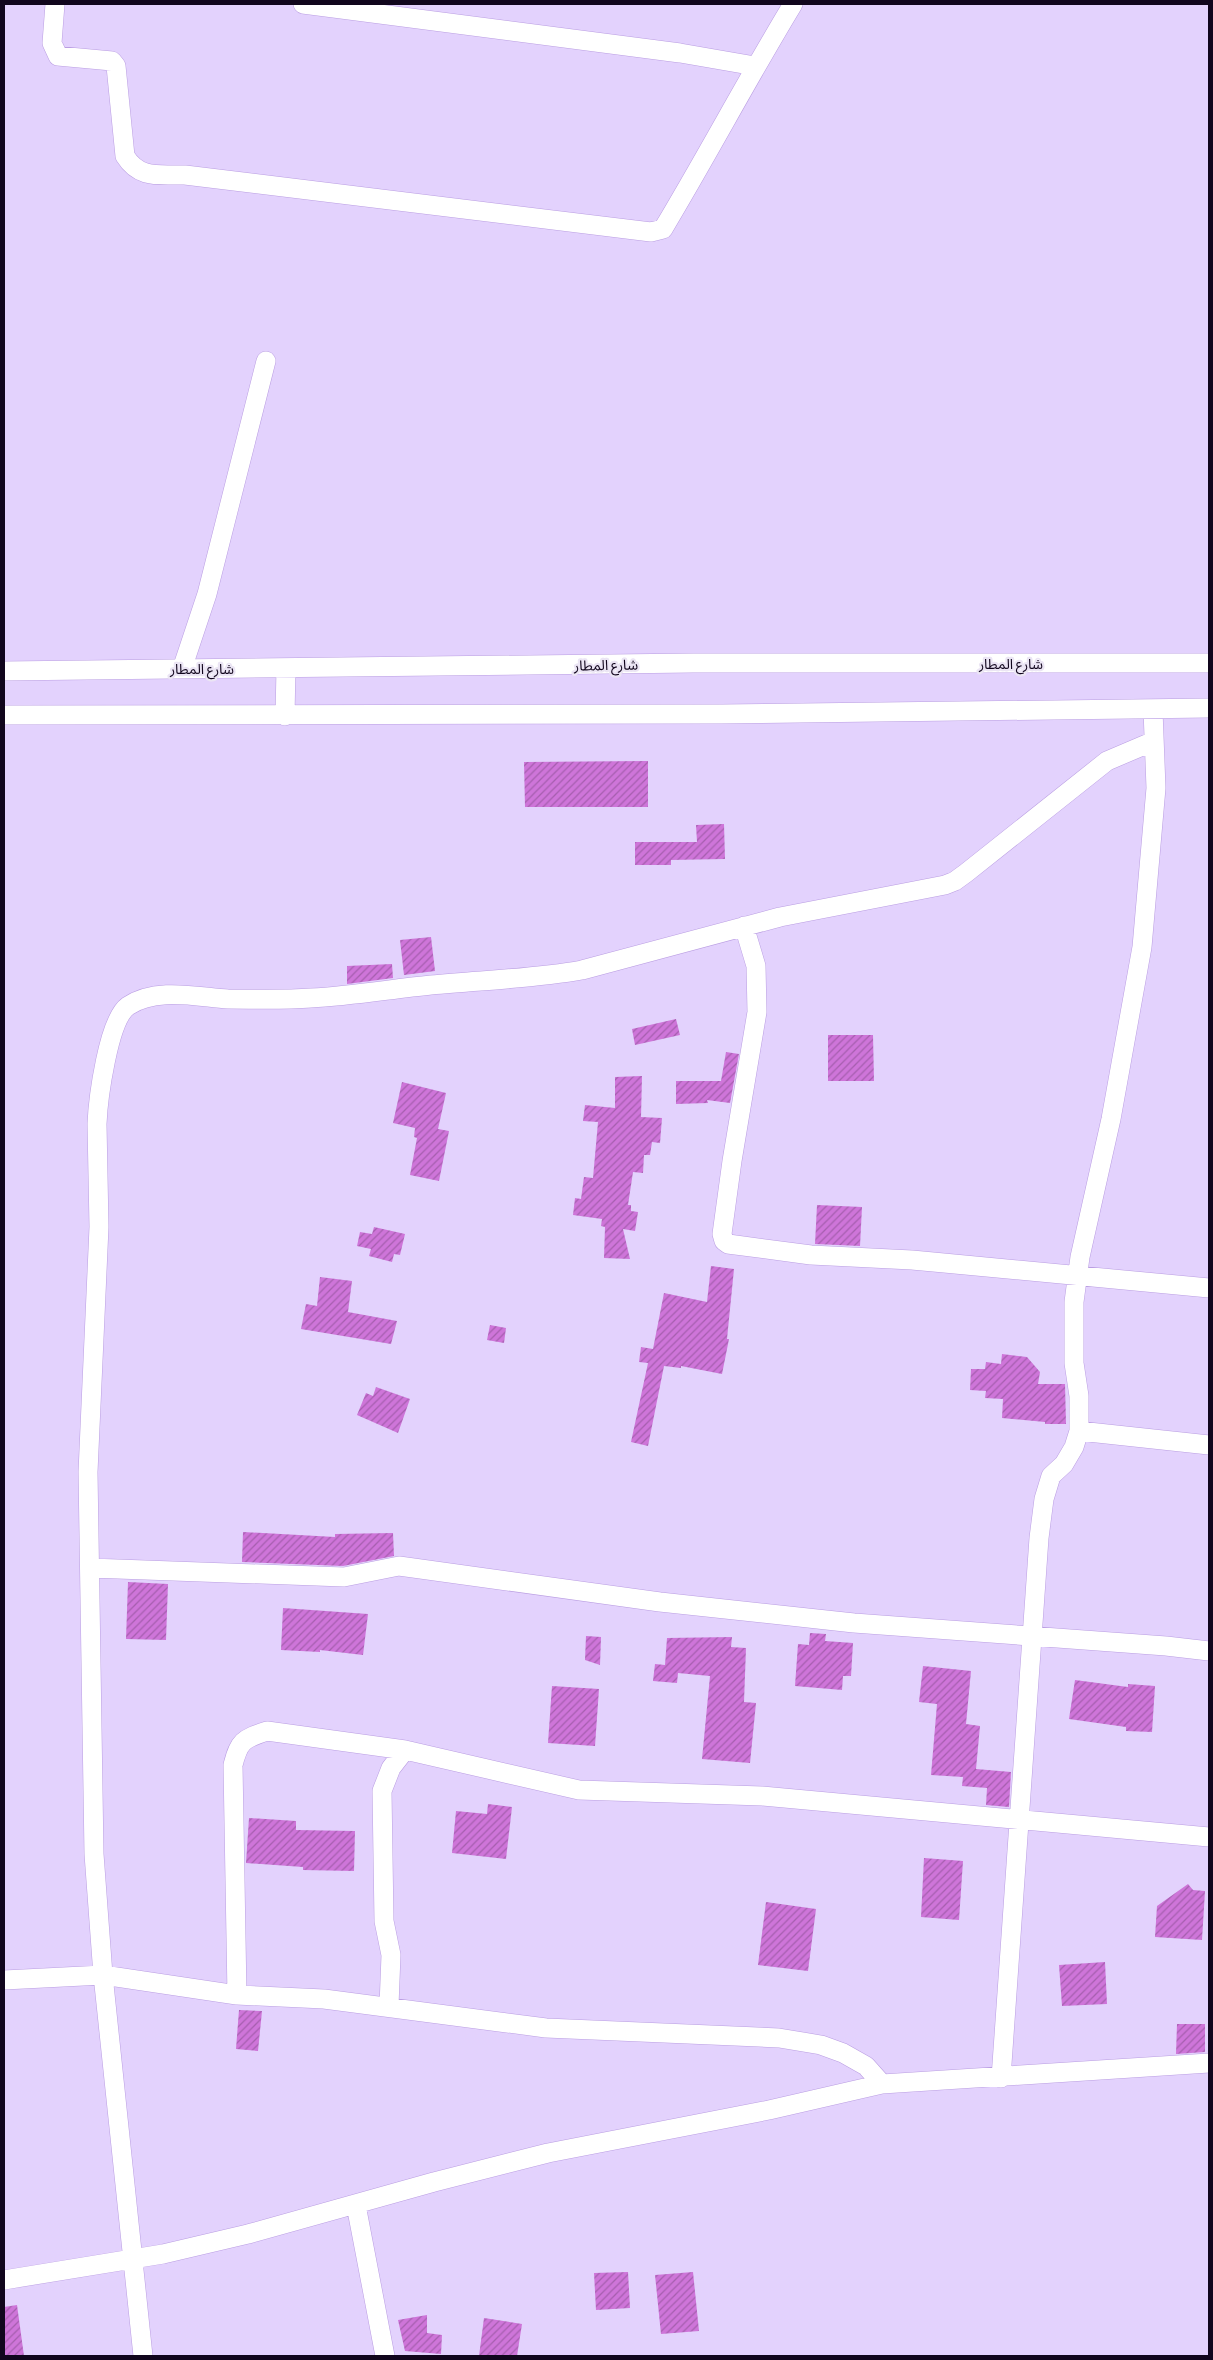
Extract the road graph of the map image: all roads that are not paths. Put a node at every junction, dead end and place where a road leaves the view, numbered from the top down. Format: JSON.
{"nodes":[{"id":1,"x":55,"y":4,"type":"edge"},
{"id":2,"x":303,"y":4,"type":"edge"},
{"id":3,"x":793,"y":4,"type":"edge"},
{"id":4,"x":755,"y":66,"type":"junction"},
{"id":5,"x":266,"y":360,"type":"dead end"},
{"id":6,"x":1209,"y":663,"type":"edge"},
{"id":7,"x":286,"y":668,"type":"junction"},
{"id":8,"x":182,"y":669,"type":"junction"},
{"id":9,"x":4,"y":671,"type":"edge"},
{"id":10,"x":1209,"y":708,"type":"edge"},
{"id":11,"x":1153,"y":710,"type":"junction"},
{"id":12,"x":4,"y":715,"type":"edge"},
{"id":13,"x":285,"y":716,"type":"junction"},
{"id":14,"x":1154,"y":741,"type":"junction"},
{"id":15,"x":744,"y":926,"type":"junction"},
{"id":16,"x":1079,"y":1274,"type":"junction"},
{"id":17,"x":1209,"y":1288,"type":"edge"},
{"id":18,"x":1079,"y":1431,"type":"junction"},
{"id":19,"x":1209,"y":1445,"type":"edge"},
{"id":20,"x":90,"y":1568,"type":"junction"},
{"id":21,"x":1033,"y":1637,"type":"junction"},
{"id":22,"x":1209,"y":1651,"type":"edge"},
{"id":23,"x":405,"y":1750,"type":"junction"},
{"id":24,"x":1020,"y":1821,"type":"junction"},
{"id":25,"x":1209,"y":1837,"type":"edge"},
{"id":26,"x":103,"y":1975,"type":"junction"},
{"id":27,"x":4,"y":1980,"type":"edge"},
{"id":28,"x":237,"y":1995,"type":"junction"},
{"id":29,"x":389,"y":2006,"type":"junction"},
{"id":30,"x":1209,"y":2063,"type":"edge"},
{"id":31,"x":1001,"y":2078,"type":"junction"},
{"id":32,"x":882,"y":2084,"type":"junction"},
{"id":33,"x":356,"y":2205,"type":"junction"},
{"id":34,"x":133,"y":2258,"type":"junction"},
{"id":35,"x":4,"y":2280,"type":"edge"},
{"id":36,"x":143,"y":2356,"type":"edge"},
{"id":37,"x":385,"y":2356,"type":"edge"}],
"edges":[{"from":1,"to":4,"type":"street"},
{"from":2,"to":4,"type":"street"},
{"from":3,"to":4,"type":"street"},
{"from":5,"to":8,"type":"street"},
{"from":6,"to":7,"type":"street","name":"شارع المطار"},
{"from":7,"to":8,"type":"street","name":"شارع المطار"},
{"from":7,"to":13,"type":"street"},
{"from":8,"to":9,"type":"street","name":"شارع المطار"},
{"from":10,"to":11,"type":"street"},
{"from":11,"to":13,"type":"street"},
{"from":11,"to":14,"type":"street"},
{"from":12,"to":13,"type":"street"},
{"from":14,"to":15,"type":"street"},
{"from":14,"to":16,"type":"street"},
{"from":15,"to":16,"type":"street"},
{"from":15,"to":20,"type":"street"},
{"from":16,"to":17,"type":"street"},
{"from":16,"to":18,"type":"street"},
{"from":18,"to":19,"type":"street"},
{"from":18,"to":21,"type":"street"},
{"from":20,"to":21,"type":"street"},
{"from":20,"to":26,"type":"street"},
{"from":21,"to":22,"type":"street"},
{"from":21,"to":24,"type":"street"},
{"from":23,"to":24,"type":"street"},
{"from":23,"to":28,"type":"street"},
{"from":23,"to":29,"type":"street"},
{"from":24,"to":25,"type":"street"},
{"from":24,"to":31,"type":"street"},
{"from":26,"to":27,"type":"street"},
{"from":26,"to":28,"type":"street"},
{"from":26,"to":34,"type":"street"},
{"from":28,"to":29,"type":"street"},
{"from":29,"to":32,"type":"street"},
{"from":30,"to":31,"type":"street"},
{"from":31,"to":32,"type":"street"},
{"from":32,"to":33,"type":"street"},
{"from":33,"to":34,"type":"street"},
{"from":33,"to":37,"type":"street"},
{"from":34,"to":35,"type":"street"},
{"from":34,"to":36,"type":"street"}]}
